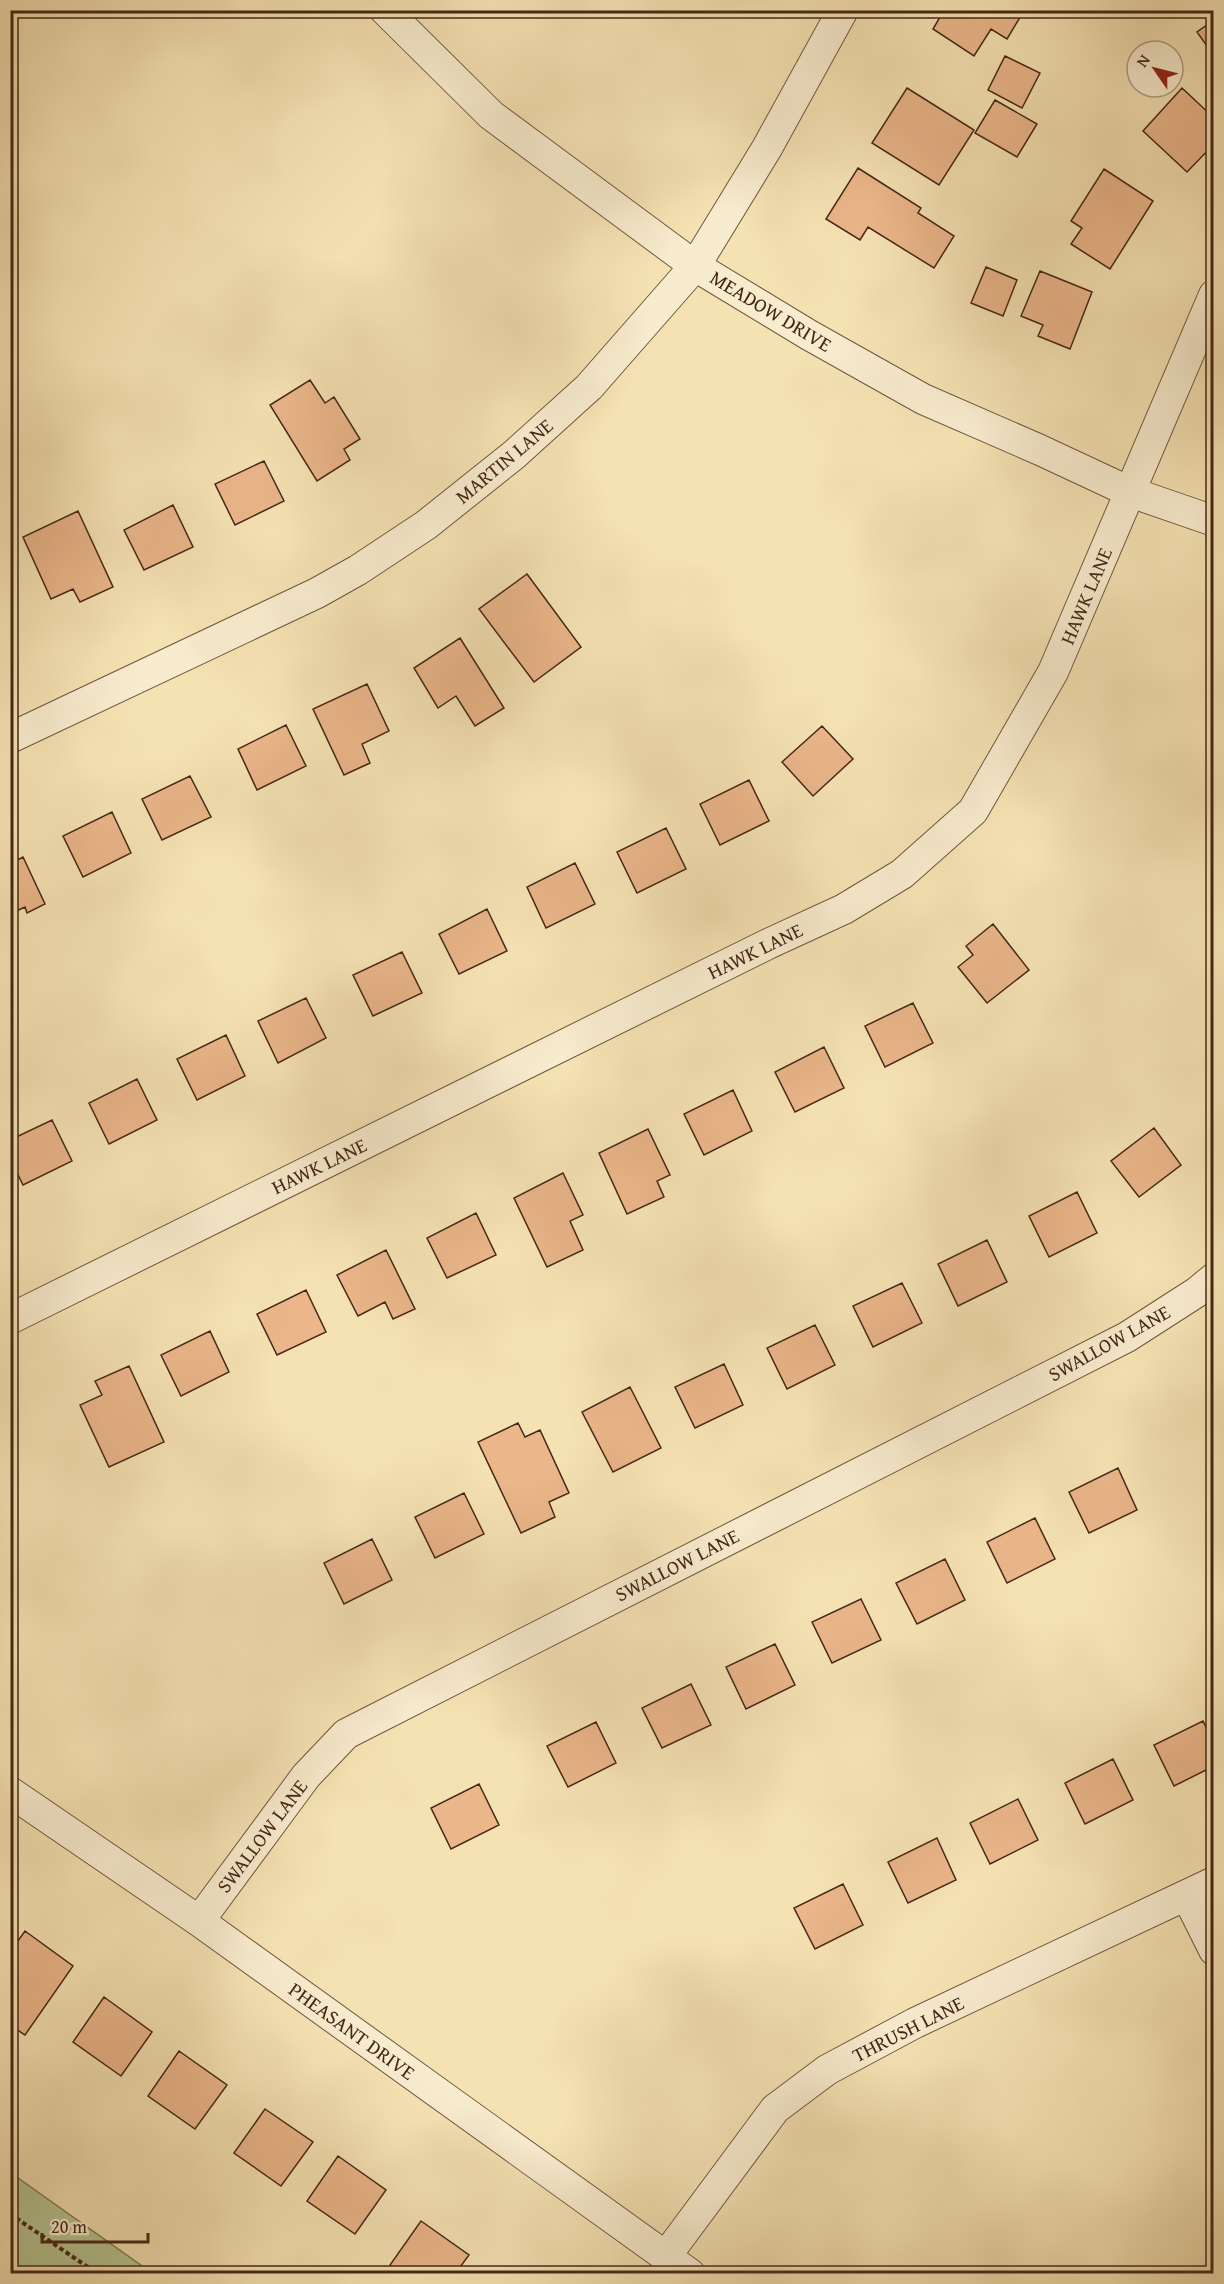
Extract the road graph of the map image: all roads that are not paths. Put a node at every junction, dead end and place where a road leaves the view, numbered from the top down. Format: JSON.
{"nodes":[{"id":1,"x":385,"y":10,"type":"edge"},
{"id":2,"x":843,"y":10,"type":"edge"},
{"id":3,"x":695,"y":266,"type":"junction"},
{"id":4,"x":1214,"y":295,"type":"edge"},
{"id":5,"x":1130,"y":492,"type":"junction"},
{"id":6,"x":1214,"y":521,"type":"edge"},
{"id":7,"x":10,"y":738,"type":"edge"},
{"id":8,"x":1214,"y":1278,"type":"edge"},
{"id":9,"x":10,"y":1319,"type":"edge"},
{"id":10,"x":10,"y":1792,"type":"edge"},
{"id":11,"x":1214,"y":1882,"type":"edge"},
{"id":12,"x":1187,"y":1896,"type":"junction"},
{"id":13,"x":199,"y":1921,"type":"junction"},
{"id":14,"x":1214,"y":1950,"type":"edge"},
{"id":15,"x":666,"y":2256,"type":"junction"},
{"id":16,"x":690,"y":2274,"type":"edge"}],
"edges":[{"from":1,"to":3,"type":"street","name":"MEADOW DRIVE"},
{"from":2,"to":3,"type":"street","name":"MARTIN LANE"},
{"from":3,"to":5,"type":"street","name":"MEADOW DRIVE"},
{"from":3,"to":7,"type":"street","name":"MARTIN LANE"},
{"from":4,"to":5,"type":"street","name":"HAWK LANE"},
{"from":5,"to":6,"type":"street","name":"MEADOW DRIVE"},
{"from":5,"to":9,"type":"street","name":"HAWK LANE"},
{"from":8,"to":13,"type":"street","name":"SWALLOW LANE"},
{"from":10,"to":13,"type":"street","name":"PHEASANT DRIVE"},
{"from":11,"to":12,"type":"street","name":"THRUSH LANE"},
{"from":12,"to":14,"type":"street"},
{"from":12,"to":15,"type":"street","name":"THRUSH LANE"},
{"from":13,"to":15,"type":"street","name":"PHEASANT DRIVE"},
{"from":15,"to":16,"type":"street","name":"PHEASANT DRIVE"}]}
